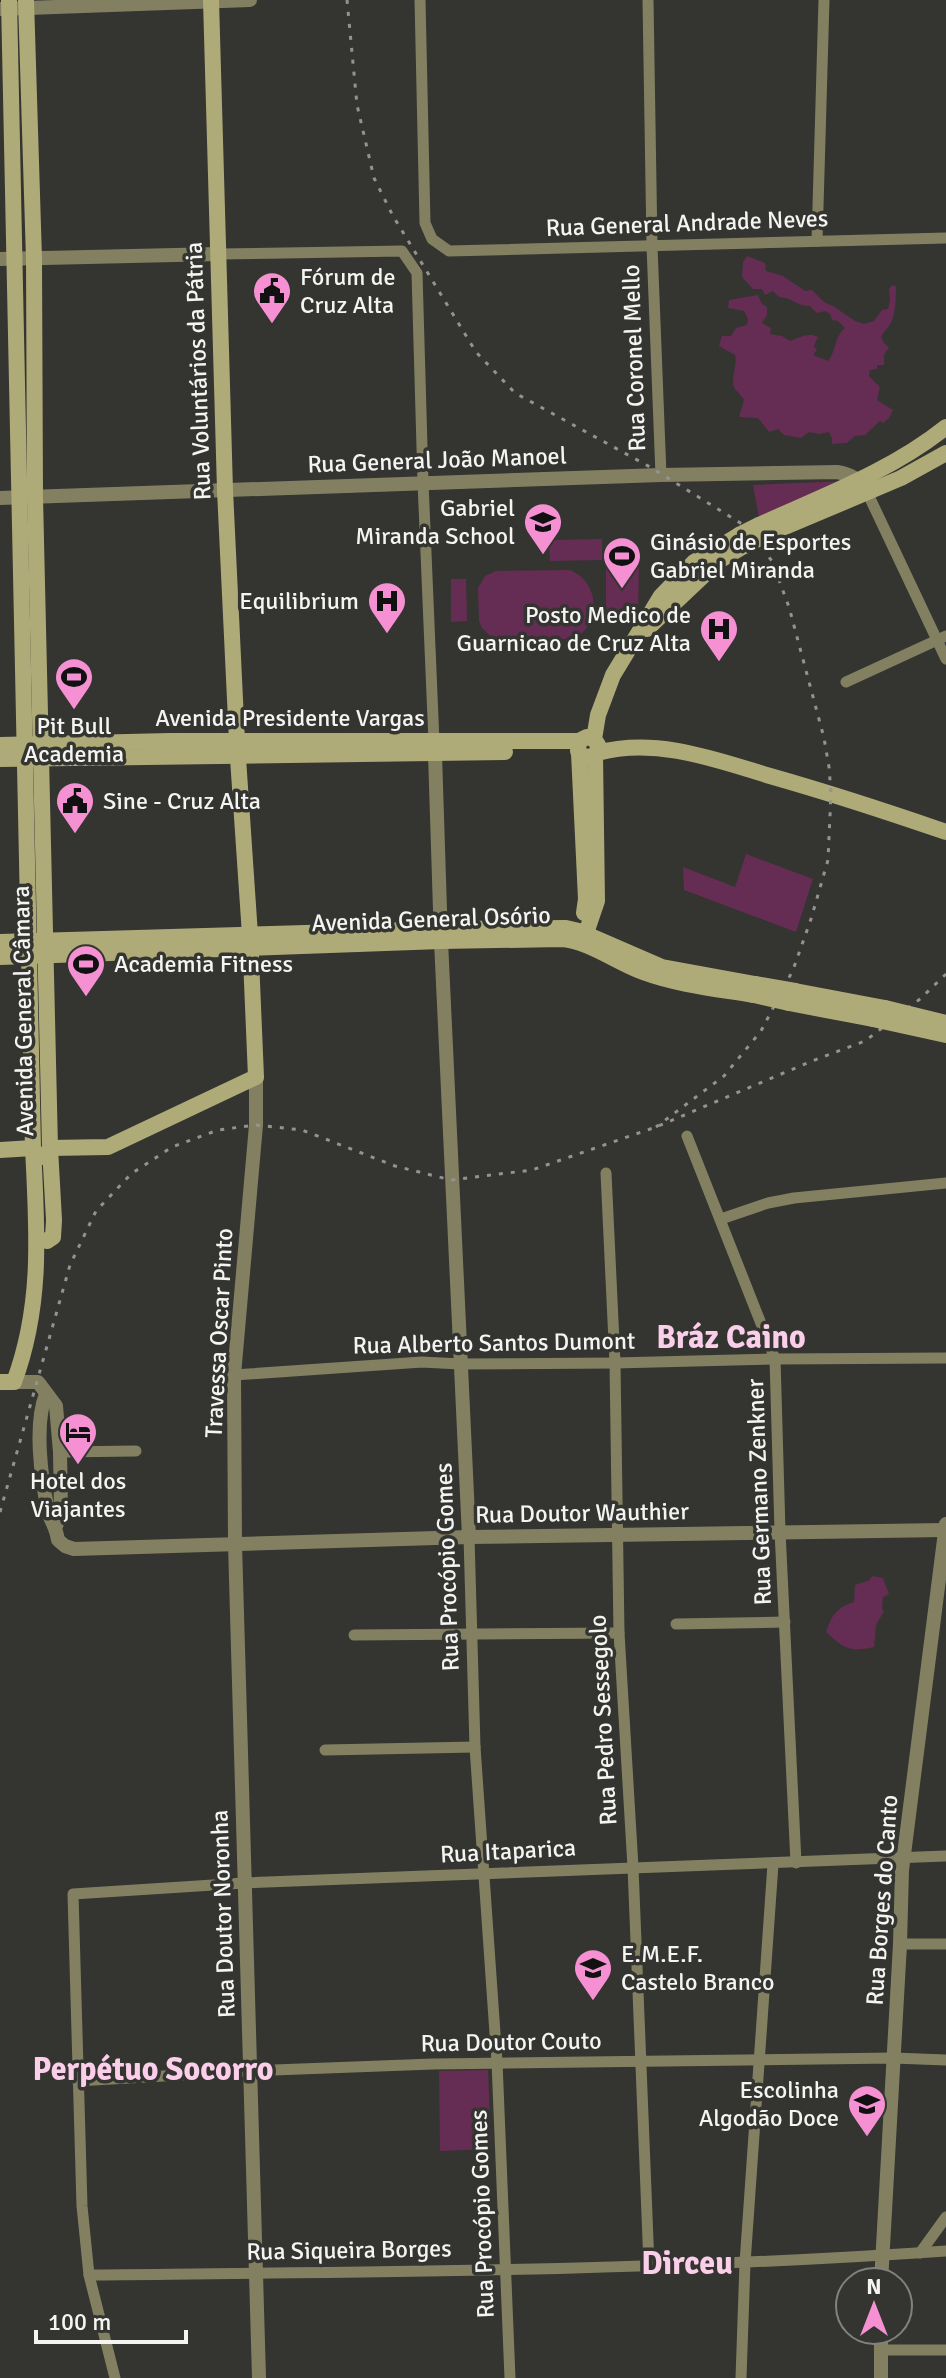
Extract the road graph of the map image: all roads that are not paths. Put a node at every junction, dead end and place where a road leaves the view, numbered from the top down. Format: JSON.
{"nodes":[{"id":1,"x":250,"y":0,"type":"edge"},
{"id":2,"x":420,"y":0,"type":"edge"},
{"id":3,"x":648,"y":0,"type":"edge"},
{"id":4,"x":824,"y":0,"type":"edge"},
{"id":5,"x":211,"y":1,"type":"edge"},
{"id":6,"x":26,"y":4,"type":"edge"},
{"id":7,"x":6,"y":6,"type":"edge"},
{"id":8,"x":946,"y":238,"type":"edge"},
{"id":9,"x":817,"y":241,"type":"junction"},
{"id":10,"x":652,"y":246,"type":"junction"},
{"id":11,"x":219,"y":254,"type":"junction"},
{"id":12,"x":7,"y":259,"type":"edge"},
{"id":13,"x":34,"y":259,"type":"junction"},
{"id":14,"x":946,"y":427,"type":"edge"},
{"id":15,"x":931,"y":439,"type":"junction"},
{"id":16,"x":943,"y":455,"type":"edge"},
{"id":17,"x":661,"y":475,"type":"junction"},
{"id":18,"x":423,"y":482,"type":"junction"},
{"id":19,"x":863,"y":486,"type":"junction"},
{"id":20,"x":225,"y":490,"type":"junction"},
{"id":21,"x":28,"y":497,"type":"junction"},
{"id":22,"x":0,"y":498,"type":"edge"},
{"id":23,"x":942,"y":638,"type":"edge"},
{"id":24,"x":946,"y":659,"type":"edge"},
{"id":25,"x":846,"y":682,"type":"dead end"},
{"id":26,"x":0,"y":745,"type":"edge"},
{"id":27,"x":588,"y":746,"type":"junction"},
{"id":28,"x":434,"y":748,"type":"junction"},
{"id":29,"x":238,"y":749,"type":"junction"},
{"id":30,"x":34,"y":752,"type":"junction"},
{"id":31,"x":0,"y":759,"type":"edge"},
{"id":32,"x":946,"y":832,"type":"edge"},
{"id":33,"x":441,"y":935,"type":"junction"},
{"id":34,"x":581,"y":938,"type":"junction"},
{"id":35,"x":0,"y":942,"type":"edge"},
{"id":36,"x":251,"y":942,"type":"junction"},
{"id":37,"x":38,"y":949,"type":"junction"},
{"id":38,"x":0,"y":957,"type":"edge"},
{"id":39,"x":879,"y":1013,"type":"junction"},
{"id":40,"x":946,"y":1023,"type":"edge"},
{"id":41,"x":946,"y":1035,"type":"edge"},
{"id":42,"x":256,"y":1077,"type":"junction"},
{"id":43,"x":256,"y":1125,"type":"joint"},
{"id":44,"x":687,"y":1136,"type":"dead end"},
{"id":45,"x":42,"y":1148,"type":"junction"},
{"id":46,"x":0,"y":1150,"type":"edge"},
{"id":47,"x":606,"y":1173,"type":"dead end"},
{"id":48,"x":946,"y":1183,"type":"edge"},
{"id":49,"x":721,"y":1219,"type":"junction"},
{"id":50,"x":946,"y":1358,"type":"edge"},
{"id":51,"x":775,"y":1359,"type":"junction"},
{"id":52,"x":615,"y":1363,"type":"junction"},
{"id":53,"x":460,"y":1364,"type":"junction"},
{"id":54,"x":234,"y":1375,"type":"junction"},
{"id":55,"x":7,"y":1382,"type":"edge"},
{"id":56,"x":46,"y":1394,"type":"junction"},
{"id":57,"x":136,"y":1451,"type":"dead end"},
{"id":58,"x":60,"y":1452,"type":"junction"},
{"id":59,"x":946,"y":1528,"type":"edge"},
{"id":60,"x":780,"y":1531,"type":"junction"},
{"id":61,"x":57,"y":1533,"type":"junction"},
{"id":62,"x":618,"y":1535,"type":"junction"},
{"id":63,"x":469,"y":1537,"type":"junction"},
{"id":64,"x":235,"y":1544,"type":"junction"},
{"id":65,"x":785,"y":1622,"type":"junction"},
{"id":66,"x":676,"y":1624,"type":"dead end"},
{"id":67,"x":619,"y":1633,"type":"junction"},
{"id":68,"x":472,"y":1634,"type":"junction"},
{"id":69,"x":354,"y":1635,"type":"dead end"},
{"id":70,"x":475,"y":1747,"type":"junction"},
{"id":71,"x":325,"y":1750,"type":"dead end"},
{"id":72,"x":946,"y":1856,"type":"edge"},
{"id":73,"x":903,"y":1857,"type":"junction"},
{"id":74,"x":796,"y":1863,"type":"junction"},
{"id":75,"x":773,"y":1864,"type":"junction"},
{"id":76,"x":633,"y":1867,"type":"junction"},
{"id":77,"x":485,"y":1875,"type":"junction"},
{"id":78,"x":244,"y":1883,"type":"junction"},
{"id":79,"x":900,"y":1944,"type":"junction"},
{"id":80,"x":946,"y":1944,"type":"edge"},
{"id":81,"x":893,"y":2058,"type":"junction"},
{"id":82,"x":760,"y":2060,"type":"junction"},
{"id":83,"x":946,"y":2060,"type":"edge"},
{"id":84,"x":497,"y":2062,"type":"junction"},
{"id":85,"x":642,"y":2062,"type":"junction"},
{"id":86,"x":250,"y":2071,"type":"junction"},
{"id":87,"x":77,"y":2081,"type":"junction"},
{"id":88,"x":946,"y":2217,"type":"edge"},
{"id":89,"x":946,"y":2251,"type":"edge"},
{"id":90,"x":920,"y":2253,"type":"junction"},
{"id":91,"x":882,"y":2256,"type":"junction"},
{"id":92,"x":745,"y":2263,"type":"junction"},
{"id":93,"x":649,"y":2265,"type":"junction"},
{"id":94,"x":882,"y":2266,"type":"edge"},
{"id":95,"x":507,"y":2270,"type":"junction"},
{"id":96,"x":255,"y":2273,"type":"junction"},
{"id":97,"x":89,"y":2275,"type":"junction"},
{"id":98,"x":881,"y":2346,"type":"edge"},
{"id":99,"x":881,"y":2350,"type":"junction"},
{"id":100,"x":946,"y":2350,"type":"edge"},
{"id":101,"x":115,"y":2378,"type":"edge"},
{"id":102,"x":259,"y":2378,"type":"edge"},
{"id":103,"x":510,"y":2378,"type":"edge"},
{"id":104,"x":741,"y":2378,"type":"edge"},
{"id":105,"x":881,"y":2378,"type":"edge"}],
"edges":[{"from":1,"to":5,"type":"street"},
{"from":2,"to":10,"type":"street","name":"Rua General Andrade Neves"},
{"from":3,"to":10,"type":"street","name":"Rua Coronel Mello"},
{"from":4,"to":9,"type":"street"},
{"from":5,"to":6,"type":"street"},
{"from":5,"to":11,"type":"main road","name":"Rua Voluntários da Pátria"},
{"from":6,"to":7,"type":"street"},
{"from":6,"to":13,"type":"main road","name":"Avenida General Câmara"},
{"from":7,"to":12,"type":"main road","name":"Avenida General Câmara"},
{"from":8,"to":9,"type":"street","name":"Rua General Andrade Neves"},
{"from":9,"to":10,"type":"street","name":"Rua General Andrade Neves"},
{"from":10,"to":17,"type":"street","name":"Rua Coronel Mello"},
{"from":11,"to":13,"type":"street"},
{"from":11,"to":18,"type":"street","name":"Rua Procópio Gomes"},
{"from":11,"to":20,"type":"main road","name":"Rua Voluntários da Pátria"},
{"from":12,"to":13,"type":"street"},
{"from":12,"to":21,"type":"main road","name":"Avenida General Câmara"},
{"from":13,"to":21,"type":"main road","name":"Avenida General Câmara"},
{"from":14,"to":15,"type":"main road"},
{"from":15,"to":16,"type":"main road"},
{"from":15,"to":19,"type":"main road"},
{"from":16,"to":19,"type":"main road"},
{"from":17,"to":18,"type":"street","name":"Rua General João Manoel"},
{"from":17,"to":19,"type":"street","name":"Rua General João Manoel"},
{"from":18,"to":20,"type":"street","name":"Rua General João Manoel"},
{"from":18,"to":28,"type":"street","name":"Rua Procópio Gomes"},
{"from":19,"to":23,"type":"street"},
{"from":19,"to":27,"type":"main road","bridge":true},
{"from":20,"to":21,"type":"street","name":"Rua General João Manoel"},
{"from":20,"to":29,"type":"main road","name":"Rua Voluntários da Pátria"},
{"from":21,"to":22,"type":"street","name":"Rua General João Manoel"},
{"from":21,"to":30,"type":"main road","name":"Avenida General Câmara"},
{"from":23,"to":24,"type":"street"},
{"from":23,"to":25,"type":"street"},
{"from":26,"to":30,"type":"main road","name":"Avenida Presidente Vargas"},
{"from":27,"to":28,"type":"main road","name":"Avenida Presidente Vargas"},
{"from":27,"to":32,"type":"main road","name":"Avenida Presidente Vargas"},
{"from":27,"to":34,"type":"main road"},
{"from":28,"to":29,"type":"main road","name":"Avenida Presidente Vargas"},
{"from":28,"to":33,"type":"street","name":"Rua Procópio Gomes"},
{"from":29,"to":30,"type":"main road","name":"Avenida Presidente Vargas"},
{"from":29,"to":36,"type":"main road","name":"Rua Voluntários da Pátria"},
{"from":30,"to":31,"type":"main road","name":"Avenida Presidente Vargas"},
{"from":30,"to":37,"type":"main road","name":"Avenida General Câmara"},
{"from":33,"to":34,"type":"main road","name":"Avenida General Osório"},
{"from":33,"to":36,"type":"main road","name":"Avenida General Osório"},
{"from":33,"to":53,"type":"street","name":"Rua Procópio Gomes"},
{"from":34,"to":39,"type":"main road","name":"Avenida General Osório","bridge":true},
{"from":35,"to":37,"type":"main road","name":"Avenida General Osório"},
{"from":36,"to":37,"type":"main road","name":"Avenida General Osório"},
{"from":36,"to":42,"type":"main road","name":"Rua Voluntários da Pátria"},
{"from":37,"to":38,"type":"main road","name":"Avenida General Osório"},
{"from":37,"to":45,"type":"main road","name":"Avenida General Câmara"},
{"from":39,"to":40,"type":"main road","name":"Avenida General Osório","bridge":true},
{"from":39,"to":41,"type":"main road","name":"Avenida General Osório","bridge":true},
{"from":42,"to":43,"type":"street","name":"Rua Voluntários da Pátria"},
{"from":42,"to":45,"type":"main road"},
{"from":43,"to":54,"type":"street","name":"Travessa Oscar Pinto"},
{"from":44,"to":49,"type":"street","name":"Rua Germano Zenkner"},
{"from":45,"to":46,"type":"main road"},
{"from":45,"to":55,"type":"main road","name":"Avenida General Câmara"},
{"from":47,"to":52,"type":"street","name":"Rua Pedro Sessegolo"},
{"from":48,"to":49,"type":"street"},
{"from":49,"to":51,"type":"street","name":"Rua Germano Zenkner"},
{"from":50,"to":51,"type":"street","name":"Rua Alberto Santos Dumont"},
{"from":51,"to":52,"type":"street","name":"Rua Alberto Santos Dumont"},
{"from":51,"to":60,"type":"street","name":"Rua Germano Zenkner"},
{"from":52,"to":53,"type":"street","name":"Rua Alberto Santos Dumont"},
{"from":52,"to":62,"type":"street","name":"Rua Pedro Sessegolo"},
{"from":53,"to":54,"type":"street","name":"Rua Alberto Santos Dumont"},
{"from":53,"to":63,"type":"street","name":"Rua Procópio Gomes"},
{"from":54,"to":64,"type":"street","name":"Travessa Oscar Pinto"},
{"from":55,"to":56,"type":"street"},
{"from":56,"to":58,"type":"street"},
{"from":56,"to":61,"type":"street"},
{"from":57,"to":58,"type":"street"},
{"from":58,"to":61,"type":"street"},
{"from":59,"to":60,"type":"street","name":"Rua Doutor Wauthier"},
{"from":59,"to":73,"type":"street","name":"Rua Borges do Canto"},
{"from":60,"to":62,"type":"street","name":"Rua Doutor Wauthier"},
{"from":60,"to":65,"type":"street","name":"Rua Germano Zenkner"},
{"from":61,"to":64,"type":"street","name":"Rua Doutor Wauthier"},
{"from":62,"to":63,"type":"street","name":"Rua Doutor Wauthier"},
{"from":62,"to":67,"type":"street","name":"Rua Pedro Sessegolo"},
{"from":63,"to":64,"type":"street","name":"Rua Doutor Wauthier"},
{"from":63,"to":68,"type":"street","name":"Rua Procópio Gomes"},
{"from":64,"to":78,"type":"street","name":"Rua Doutor Noronha"},
{"from":65,"to":66,"type":"street"},
{"from":65,"to":74,"type":"street","name":"Rua Germano Zenkner"},
{"from":67,"to":68,"type":"street"},
{"from":67,"to":76,"type":"street","name":"Rua Pedro Sessegolo"},
{"from":68,"to":69,"type":"street"},
{"from":68,"to":70,"type":"street","name":"Rua Procópio Gomes"},
{"from":70,"to":71,"type":"street"},
{"from":70,"to":77,"type":"street","name":"Rua Procópio Gomes"},
{"from":72,"to":73,"type":"street","name":"Rua Itaparica"},
{"from":73,"to":74,"type":"street","name":"Rua Itaparica"},
{"from":73,"to":79,"type":"street","name":"Rua Borges do Canto"},
{"from":74,"to":75,"type":"street","name":"Rua Itaparica"},
{"from":75,"to":76,"type":"street","name":"Rua Itaparica"},
{"from":75,"to":82,"type":"street"},
{"from":76,"to":77,"type":"street","name":"Rua Itaparica"},
{"from":76,"to":85,"type":"street","name":"Rua Pedro Sessegolo"},
{"from":77,"to":78,"type":"street","name":"Rua Itaparica"},
{"from":77,"to":84,"type":"street","name":"Rua Procópio Gomes"},
{"from":78,"to":86,"type":"street","name":"Rua Doutor Noronha"},
{"from":78,"to":87,"type":"street","name":"Rua Itaparica"},
{"from":79,"to":80,"type":"street"},
{"from":79,"to":81,"type":"street","name":"Rua Borges do Canto"},
{"from":81,"to":82,"type":"street","name":"Rua Doutor Couto"},
{"from":81,"to":83,"type":"street","name":"Rua Doutor Couto"},
{"from":81,"to":91,"type":"street","name":"Rua Borges do Canto"},
{"from":82,"to":85,"type":"street","name":"Rua Doutor Couto"},
{"from":82,"to":92,"type":"street"},
{"from":84,"to":85,"type":"street","name":"Rua Doutor Couto"},
{"from":84,"to":86,"type":"street","name":"Rua Doutor Couto"},
{"from":84,"to":95,"type":"street","name":"Rua Procópio Gomes"},
{"from":85,"to":93,"type":"street","name":"Rua Pedro Sessegolo"},
{"from":86,"to":87,"type":"street","name":"Rua Doutor Couto"},
{"from":86,"to":96,"type":"street","name":"Rua Doutor Noronha"},
{"from":87,"to":97,"type":"street"},
{"from":88,"to":90,"type":"street"},
{"from":89,"to":90,"type":"street","name":"Rua Siqueira Borges"},
{"from":90,"to":91,"type":"street","name":"Rua Siqueira Borges"},
{"from":91,"to":92,"type":"street","name":"Rua Siqueira Borges"},
{"from":91,"to":94,"type":"street","name":"Rua Borges do Canto"},
{"from":92,"to":93,"type":"street","name":"Rua Siqueira Borges"},
{"from":92,"to":104,"type":"street"},
{"from":93,"to":95,"type":"street","name":"Rua Siqueira Borges"},
{"from":95,"to":96,"type":"street","name":"Rua Siqueira Borges"},
{"from":95,"to":103,"type":"street","name":"Rua Procópio Gomes"},
{"from":96,"to":97,"type":"street","name":"Rua Siqueira Borges"},
{"from":96,"to":102,"type":"street","name":"Rua Doutor Noronha"},
{"from":97,"to":101,"type":"street"},
{"from":98,"to":99,"type":"street"},
{"from":99,"to":100,"type":"street"},
{"from":99,"to":105,"type":"street"}]}
